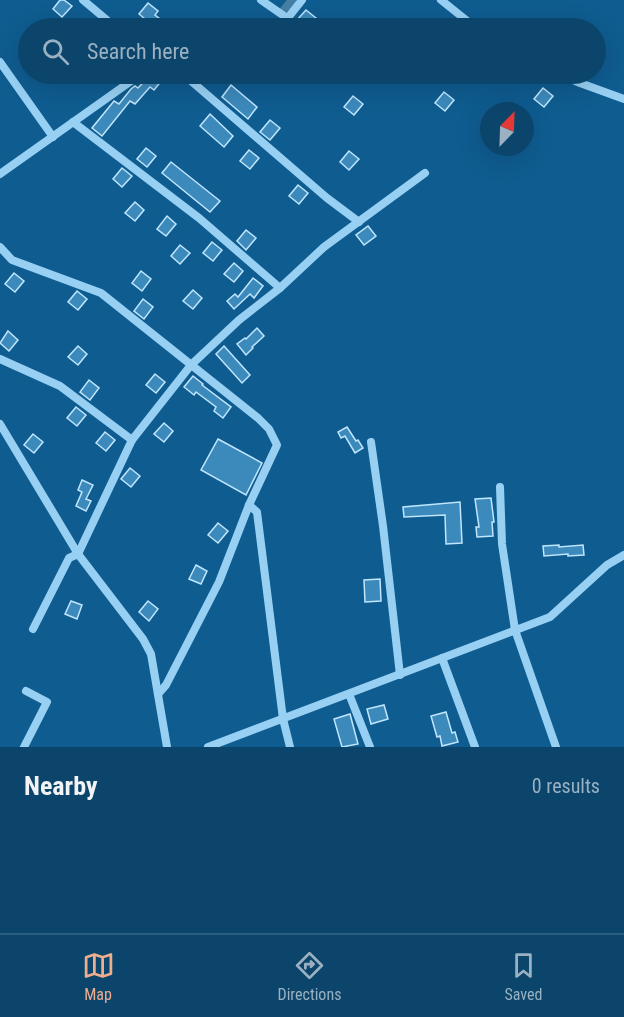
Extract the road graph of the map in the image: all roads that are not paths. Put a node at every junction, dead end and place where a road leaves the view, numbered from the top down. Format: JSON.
{"nodes":[{"id":1,"x":83,"y":0,"type":"edge"},
{"id":2,"x":261,"y":0,"type":"edge"},
{"id":3,"x":302,"y":0,"type":"edge"},
{"id":4,"x":441,"y":0,"type":"edge"},
{"id":5,"x":104,"y":18,"type":"edge"},
{"id":6,"x":288,"y":18,"type":"joint"},
{"id":7,"x":464,"y":18,"type":"edge"},
{"id":8,"x":0,"y":62,"type":"edge"},
{"id":9,"x":127,"y":84,"type":"edge"},
{"id":10,"x":195,"y":84,"type":"edge"},
{"id":11,"x":583,"y":84,"type":"edge"},
{"id":12,"x":624,"y":99,"type":"edge"},
{"id":13,"x":73,"y":122,"type":"junction"},
{"id":14,"x":53,"y":136,"type":"junction"},
{"id":15,"x":425,"y":173,"type":"dead end"},
{"id":16,"x":0,"y":174,"type":"edge"},
{"id":17,"x":359,"y":222,"type":"junction"},
{"id":18,"x":0,"y":247,"type":"edge"},
{"id":19,"x":280,"y":288,"type":"junction"},
{"id":20,"x":0,"y":359,"type":"edge"},
{"id":21,"x":191,"y":365,"type":"junction"},
{"id":22,"x":0,"y":424,"type":"edge"},
{"id":23,"x":132,"y":440,"type":"junction"},
{"id":24,"x":371,"y":442,"type":"dead end"},
{"id":25,"x":500,"y":487,"type":"dead end"},
{"id":26,"x":249,"y":505,"type":"junction"},
{"id":27,"x":78,"y":554,"type":"junction"},
{"id":28,"x":624,"y":555,"type":"edge"},
{"id":29,"x":33,"y":629,"type":"dead end"},
{"id":30,"x":515,"y":630,"type":"junction"},
{"id":31,"x":442,"y":658,"type":"junction"},
{"id":32,"x":400,"y":675,"type":"junction"},
{"id":33,"x":26,"y":691,"type":"dead end"},
{"id":34,"x":158,"y":694,"type":"junction"},
{"id":35,"x":349,"y":694,"type":"junction"},
{"id":36,"x":283,"y":719,"type":"junction"},
{"id":37,"x":217,"y":745,"type":"edge"},
{"id":38,"x":24,"y":747,"type":"edge"},
{"id":39,"x":167,"y":747,"type":"edge"},
{"id":40,"x":208,"y":747,"type":"edge"},
{"id":41,"x":290,"y":747,"type":"edge"},
{"id":42,"x":370,"y":747,"type":"edge"},
{"id":43,"x":475,"y":747,"type":"edge"},
{"id":44,"x":556,"y":747,"type":"edge"}],
"edges":[{"from":1,"to":5,"type":"street"},
{"from":2,"to":6,"type":"street"},
{"from":3,"to":6,"type":"street"},
{"from":4,"to":7,"type":"street"},
{"from":8,"to":14,"type":"street"},
{"from":9,"to":13,"type":"street"},
{"from":10,"to":17,"type":"street"},
{"from":11,"to":12,"type":"street"},
{"from":13,"to":14,"type":"street"},
{"from":13,"to":19,"type":"street"},
{"from":14,"to":16,"type":"street"},
{"from":15,"to":17,"type":"street"},
{"from":17,"to":19,"type":"street"},
{"from":18,"to":21,"type":"street"},
{"from":19,"to":21,"type":"street"},
{"from":20,"to":23,"type":"street"},
{"from":21,"to":23,"type":"street"},
{"from":21,"to":26,"type":"street"},
{"from":22,"to":27,"type":"street"},
{"from":23,"to":27,"type":"street"},
{"from":24,"to":32,"type":"street"},
{"from":25,"to":30,"type":"street"},
{"from":26,"to":34,"type":"street"},
{"from":26,"to":36,"type":"street"},
{"from":27,"to":29,"type":"street"},
{"from":27,"to":34,"type":"street"},
{"from":28,"to":30,"type":"street"},
{"from":30,"to":31,"type":"street"},
{"from":30,"to":44,"type":"street"},
{"from":31,"to":32,"type":"street"},
{"from":31,"to":43,"type":"street"},
{"from":32,"to":35,"type":"street"},
{"from":33,"to":38,"type":"street"},
{"from":34,"to":39,"type":"street"},
{"from":35,"to":36,"type":"street"},
{"from":35,"to":42,"type":"street"},
{"from":36,"to":37,"type":"street"},
{"from":36,"to":41,"type":"street"},
{"from":37,"to":40,"type":"street"}]}
